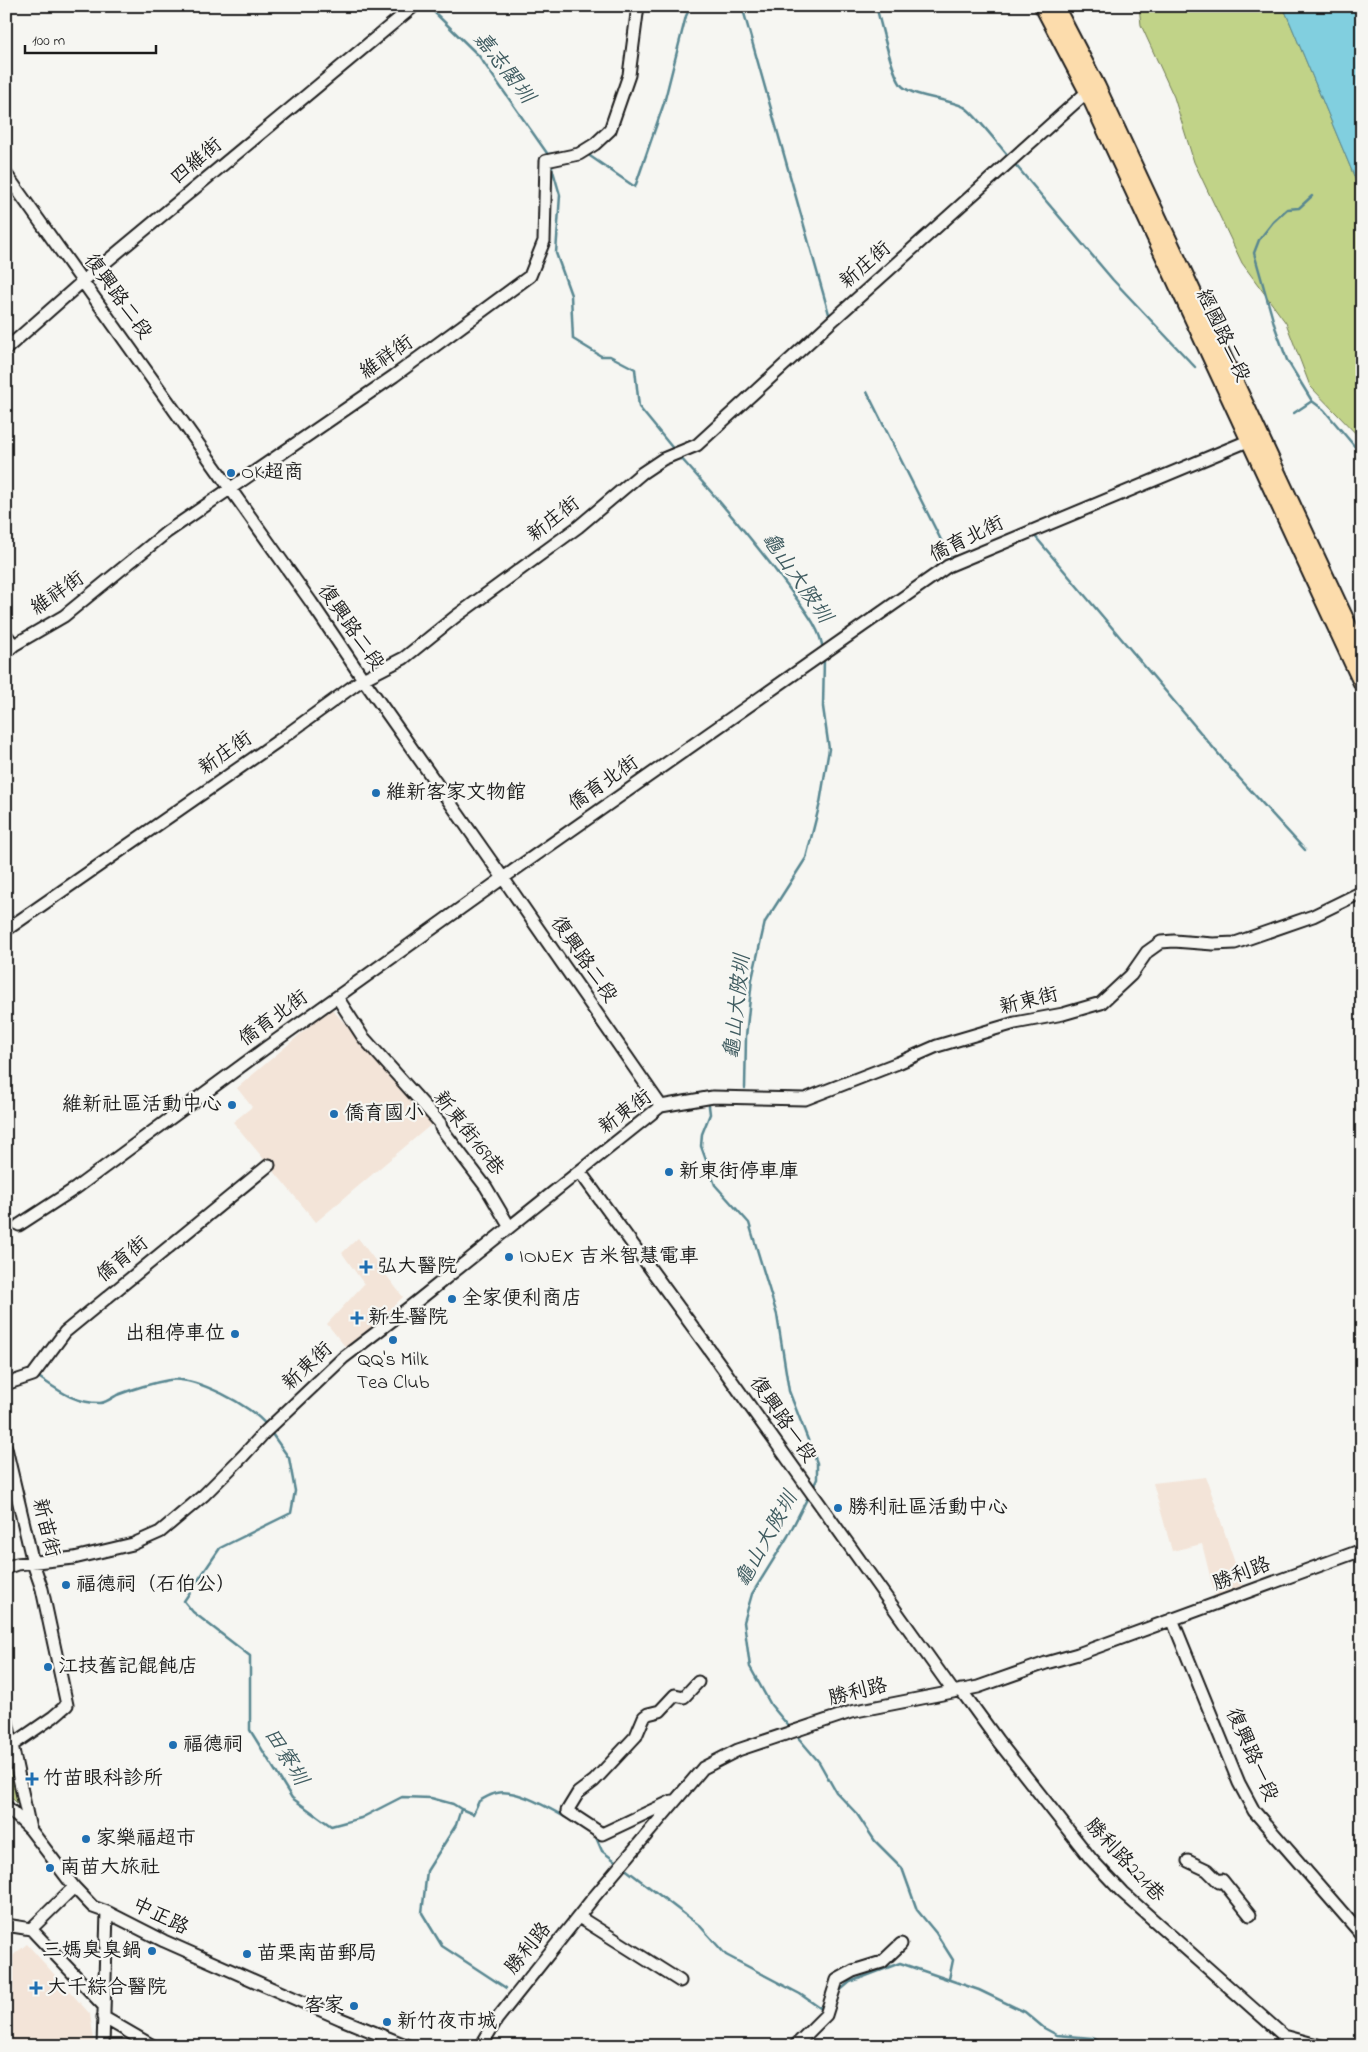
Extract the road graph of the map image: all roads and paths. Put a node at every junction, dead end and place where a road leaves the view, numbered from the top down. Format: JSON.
{"nodes":[{"id":1,"x":414,"y":6,"type":"edge"},
{"id":2,"x":638,"y":6,"type":"edge"},
{"id":3,"x":1042,"y":6,"type":"edge"},
{"id":4,"x":1056,"y":6,"type":"edge"},
{"id":5,"x":1087,"y":92,"type":"junction"},
{"id":6,"x":6,"y":174,"type":"edge"},
{"id":7,"x":83,"y":281,"type":"junction"},
{"id":8,"x":6,"y":349,"type":"edge"},
{"id":9,"x":1248,"y":440,"type":"junction"},
{"id":10,"x":230,"y":488,"type":"junction"},
{"id":11,"x":6,"y":635,"type":"edge"},
{"id":12,"x":10,"y":649,"type":"edge"},
{"id":13,"x":1362,"y":653,"type":"edge"},
{"id":14,"x":363,"y":679,"type":"junction"},
{"id":15,"x":1362,"y":685,"type":"edge"},
{"id":16,"x":503,"y":878,"type":"junction"},
{"id":17,"x":1362,"y":892,"type":"edge"},
{"id":18,"x":6,"y":930,"type":"edge"},
{"id":19,"x":337,"y":997,"type":"junction"},
{"id":20,"x":661,"y":1106,"type":"junction"},
{"id":21,"x":269,"y":1165,"type":"dead end"},
{"id":22,"x":580,"y":1172,"type":"junction"},
{"id":23,"x":19,"y":1225,"type":"dead end"},
{"id":24,"x":509,"y":1226,"type":"junction"},
{"id":25,"x":6,"y":1384,"type":"edge"},
{"id":26,"x":6,"y":1448,"type":"edge"},
{"id":27,"x":1362,"y":1550,"type":"edge"},
{"id":28,"x":33,"y":1563,"type":"junction"},
{"id":29,"x":6,"y":1568,"type":"edge"},
{"id":30,"x":1172,"y":1619,"type":"junction"},
{"id":31,"x":698,"y":1682,"type":"dead end"},
{"id":32,"x":957,"y":1691,"type":"junction"},
{"id":33,"x":6,"y":1717,"type":"edge"},
{"id":34,"x":9,"y":1747,"type":"edge"},
{"id":35,"x":676,"y":1799,"type":"junction"},
{"id":36,"x":6,"y":1806,"type":"edge"},
{"id":37,"x":30,"y":1830,"type":"junction"},
{"id":38,"x":1188,"y":1861,"type":"dead end"},
{"id":39,"x":74,"y":1887,"type":"junction"},
{"id":40,"x":107,"y":1912,"type":"junction"},
{"id":41,"x":1250,"y":1915,"type":"dead end"},
{"id":42,"x":579,"y":1917,"type":"junction"},
{"id":43,"x":6,"y":1925,"type":"edge"},
{"id":44,"x":31,"y":1929,"type":"junction"},
{"id":45,"x":1362,"y":1935,"type":"edge"},
{"id":46,"x":901,"y":1944,"type":"dead end"},
{"id":47,"x":680,"y":1981,"type":"dead end"},
{"id":48,"x":103,"y":2011,"type":"junction"},
{"id":49,"x":1282,"y":2041,"type":"edge"},
{"id":50,"x":103,"y":2046,"type":"edge"},
{"id":51,"x":153,"y":2046,"type":"edge"},
{"id":52,"x":408,"y":2046,"type":"edge"},
{"id":53,"x":481,"y":2046,"type":"edge"},
{"id":54,"x":796,"y":2046,"type":"edge"},
{"id":55,"x":1321,"y":2046,"type":"edge"}],
"edges":[{"from":1,"to":7,"type":"street","name":"四維街"},
{"from":2,"to":10,"type":"street","name":"維祥街"},
{"from":3,"to":5,"type":"main road","name":"經國路二段"},
{"from":4,"to":13,"type":"main road","name":"經國路二段"},
{"from":5,"to":9,"type":"main road","name":"經國路二段"},
{"from":5,"to":14,"type":"street","name":"新庄街"},
{"from":6,"to":7,"type":"street","name":"復興路二段"},
{"from":7,"to":8,"type":"street","name":"四維街"},
{"from":7,"to":10,"type":"street","name":"復興路二段"},
{"from":9,"to":15,"type":"main road","name":"經國路二段"},
{"from":9,"to":16,"type":"street","name":"僑育北街"},
{"from":10,"to":12,"type":"street","name":"維祥街"},
{"from":10,"to":14,"type":"street","name":"復興路二段"},
{"from":11,"to":12,"type":"street"},
{"from":14,"to":16,"type":"street","name":"復興路二段"},
{"from":14,"to":18,"type":"street","name":"新庄街"},
{"from":16,"to":19,"type":"street","name":"僑育北街"},
{"from":16,"to":20,"type":"street","name":"復興路二段"},
{"from":17,"to":20,"type":"street","name":"新東街"},
{"from":19,"to":23,"type":"street","name":"僑育北街"},
{"from":19,"to":24,"type":"street","name":"新東街169巷"},
{"from":20,"to":22,"type":"street","name":"新東街"},
{"from":21,"to":25,"type":"street","name":"僑育街"},
{"from":22,"to":24,"type":"street","name":"新東街"},
{"from":22,"to":32,"type":"street","name":"復興路一段"},
{"from":24,"to":28,"type":"street","name":"新東街"},
{"from":26,"to":28,"type":"street","name":"新苗街"},
{"from":27,"to":30,"type":"street","name":"勝利路"},
{"from":28,"to":29,"type":"street","name":"新東街"},
{"from":28,"to":34,"type":"street","name":"新苗街"},
{"from":30,"to":32,"type":"street","name":"勝利路"},
{"from":30,"to":45,"type":"street","name":"復興路一段"},
{"from":31,"to":35,"type":"street"},
{"from":32,"to":35,"type":"street","name":"勝利路"},
{"from":32,"to":49,"type":"street","name":"勝利路221巷"},
{"from":33,"to":34,"type":"street","name":"中正路"},
{"from":34,"to":37,"type":"street","name":"中正路"},
{"from":35,"to":42,"type":"street","name":"勝利路"},
{"from":36,"to":37,"type":"street"},
{"from":37,"to":39,"type":"street","name":"中正路"},
{"from":38,"to":41,"type":"street"},
{"from":39,"to":40,"type":"street","name":"中正路"},
{"from":39,"to":44,"type":"street"},
{"from":40,"to":48,"type":"street"},
{"from":40,"to":52,"type":"street","name":"中正路"},
{"from":42,"to":47,"type":"street"},
{"from":42,"to":53,"type":"street","name":"勝利路"},
{"from":43,"to":44,"type":"street"},
{"from":44,"to":48,"type":"street"},
{"from":46,"to":54,"type":"street"},
{"from":48,"to":50,"type":"street"},
{"from":48,"to":51,"type":"street"},
{"from":49,"to":55,"type":"street"}]}
